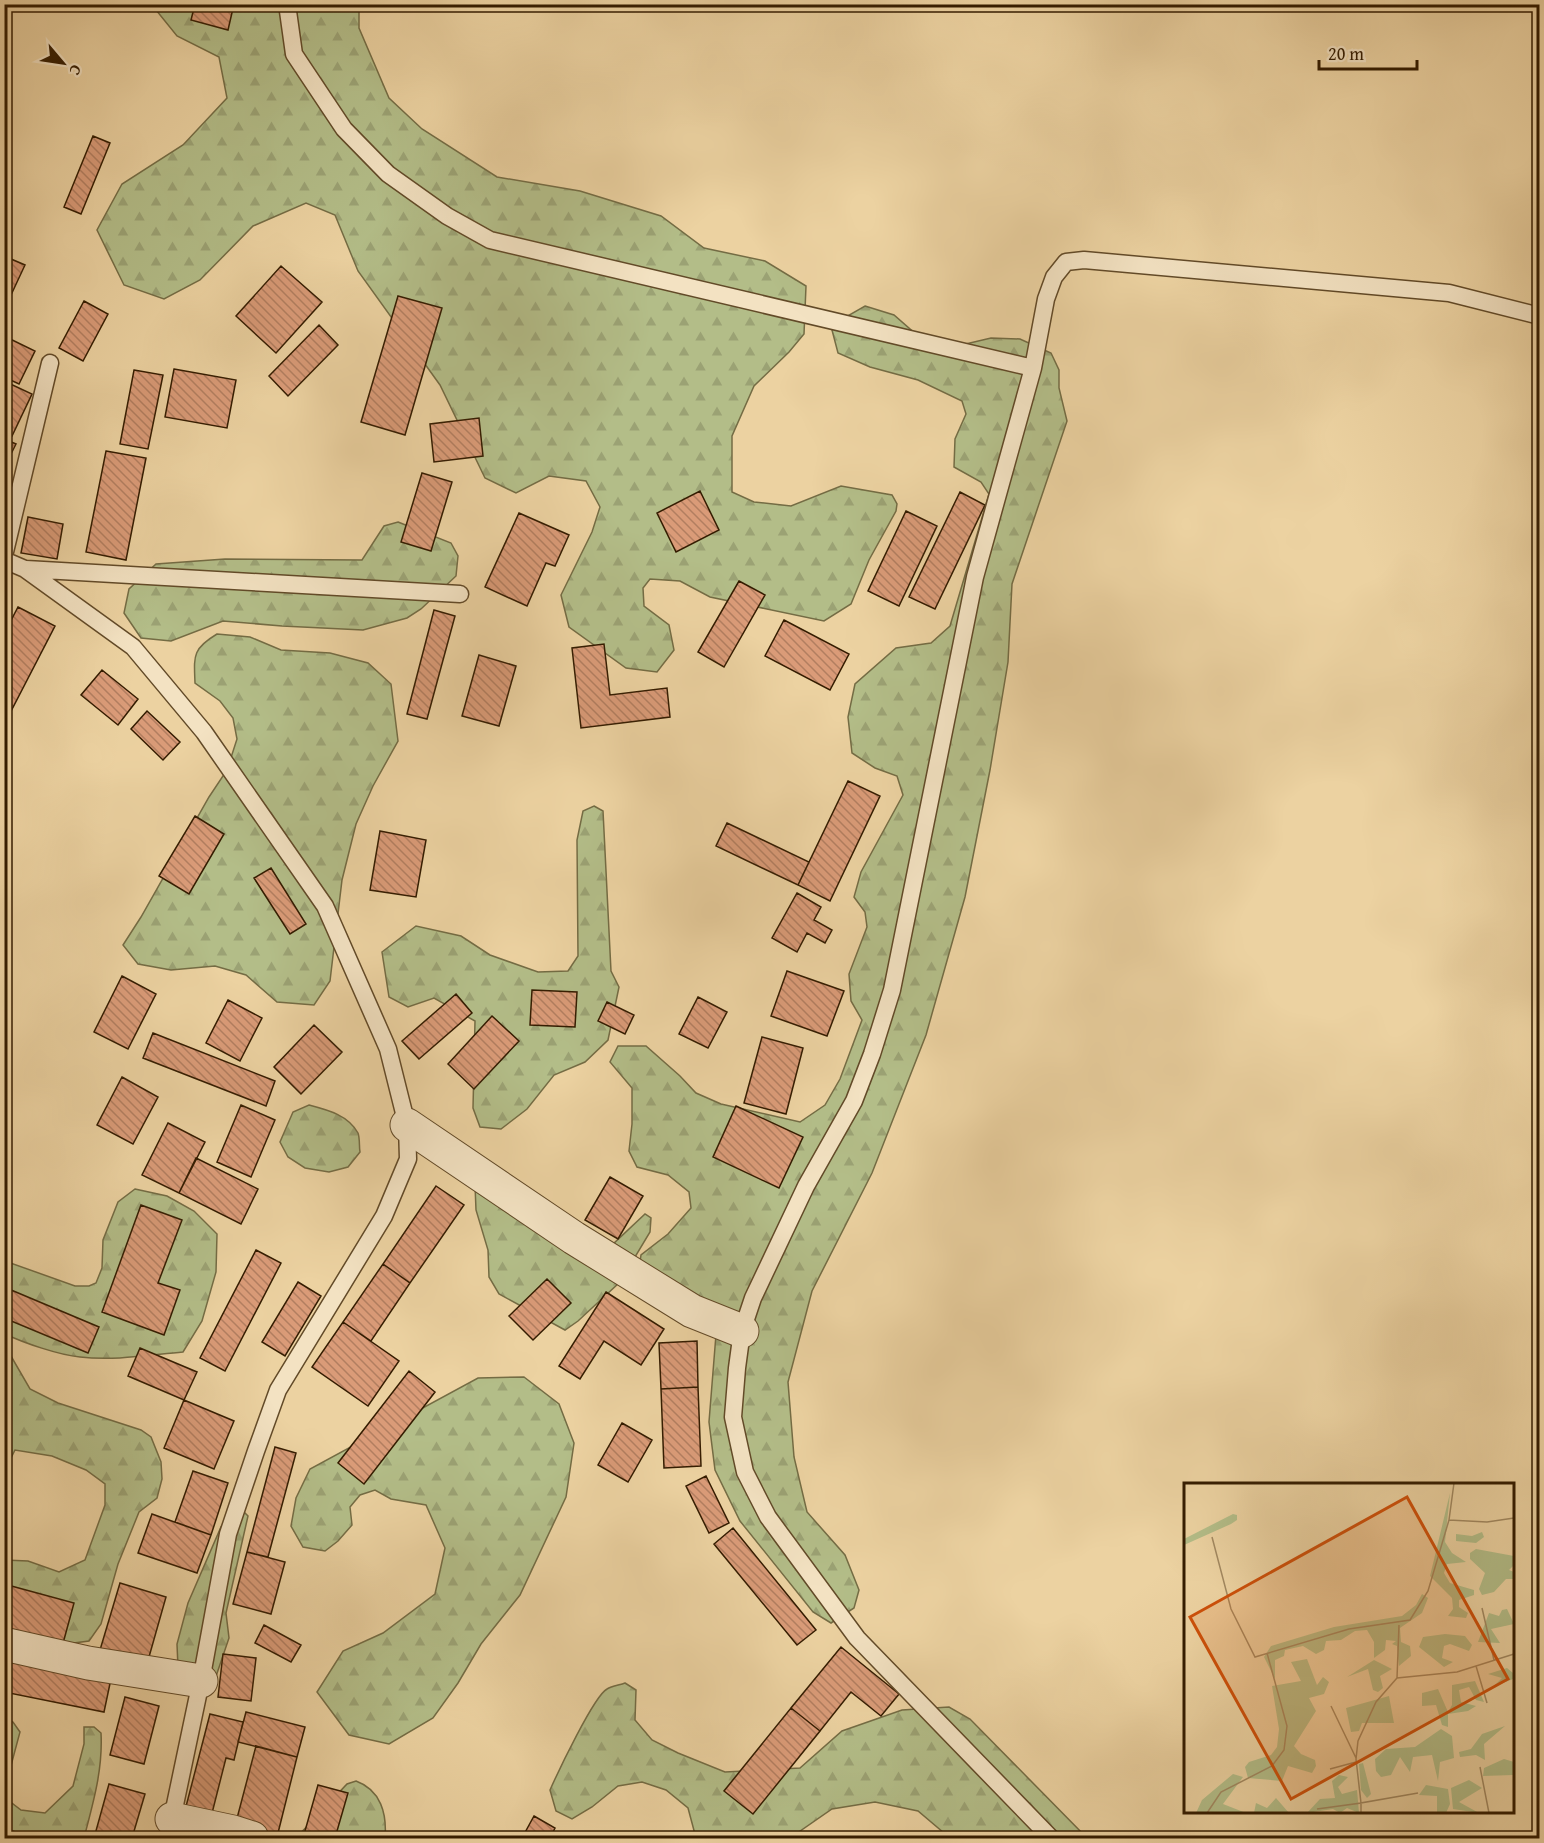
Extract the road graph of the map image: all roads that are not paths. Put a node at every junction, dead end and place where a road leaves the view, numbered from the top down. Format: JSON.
{"nodes":[{"id":1,"x":287,"y":4,"type":"edge"},
{"id":2,"x":1539,"y":316,"type":"edge"},
{"id":3,"x":50,"y":363,"type":"dead end"},
{"id":4,"x":1033,"y":368,"type":"junction"},
{"id":5,"x":4,"y":558,"type":"edge"},
{"id":6,"x":25,"y":569,"type":"junction"},
{"id":7,"x":460,"y":594,"type":"dead end"},
{"id":8,"x":407,"y":1125,"type":"junction"},
{"id":9,"x":742,"y":1331,"type":"junction"},
{"id":10,"x":4,"y":1644,"type":"edge"},
{"id":11,"x":201,"y":1681,"type":"junction"},
{"id":12,"x":170,"y":1829,"type":"edge"},
{"id":13,"x":252,"y":1839,"type":"edge"},
{"id":14,"x":1051,"y":1839,"type":"edge"}],
"edges":[{"from":1,"to":4,"type":"lane"},
{"from":2,"to":4,"type":"lane"},
{"from":3,"to":5,"type":"lane"},
{"from":4,"to":9,"type":"lane"},
{"from":5,"to":6,"type":"lane"},
{"from":6,"to":7,"type":"lane"},
{"from":6,"to":8,"type":"lane"},
{"from":8,"to":9,"type":"street"},
{"from":8,"to":11,"type":"lane"},
{"from":9,"to":14,"type":"lane"},
{"from":10,"to":11,"type":"street"},
{"from":11,"to":12,"type":"lane"},
{"from":12,"to":13,"type":"street"}]}
